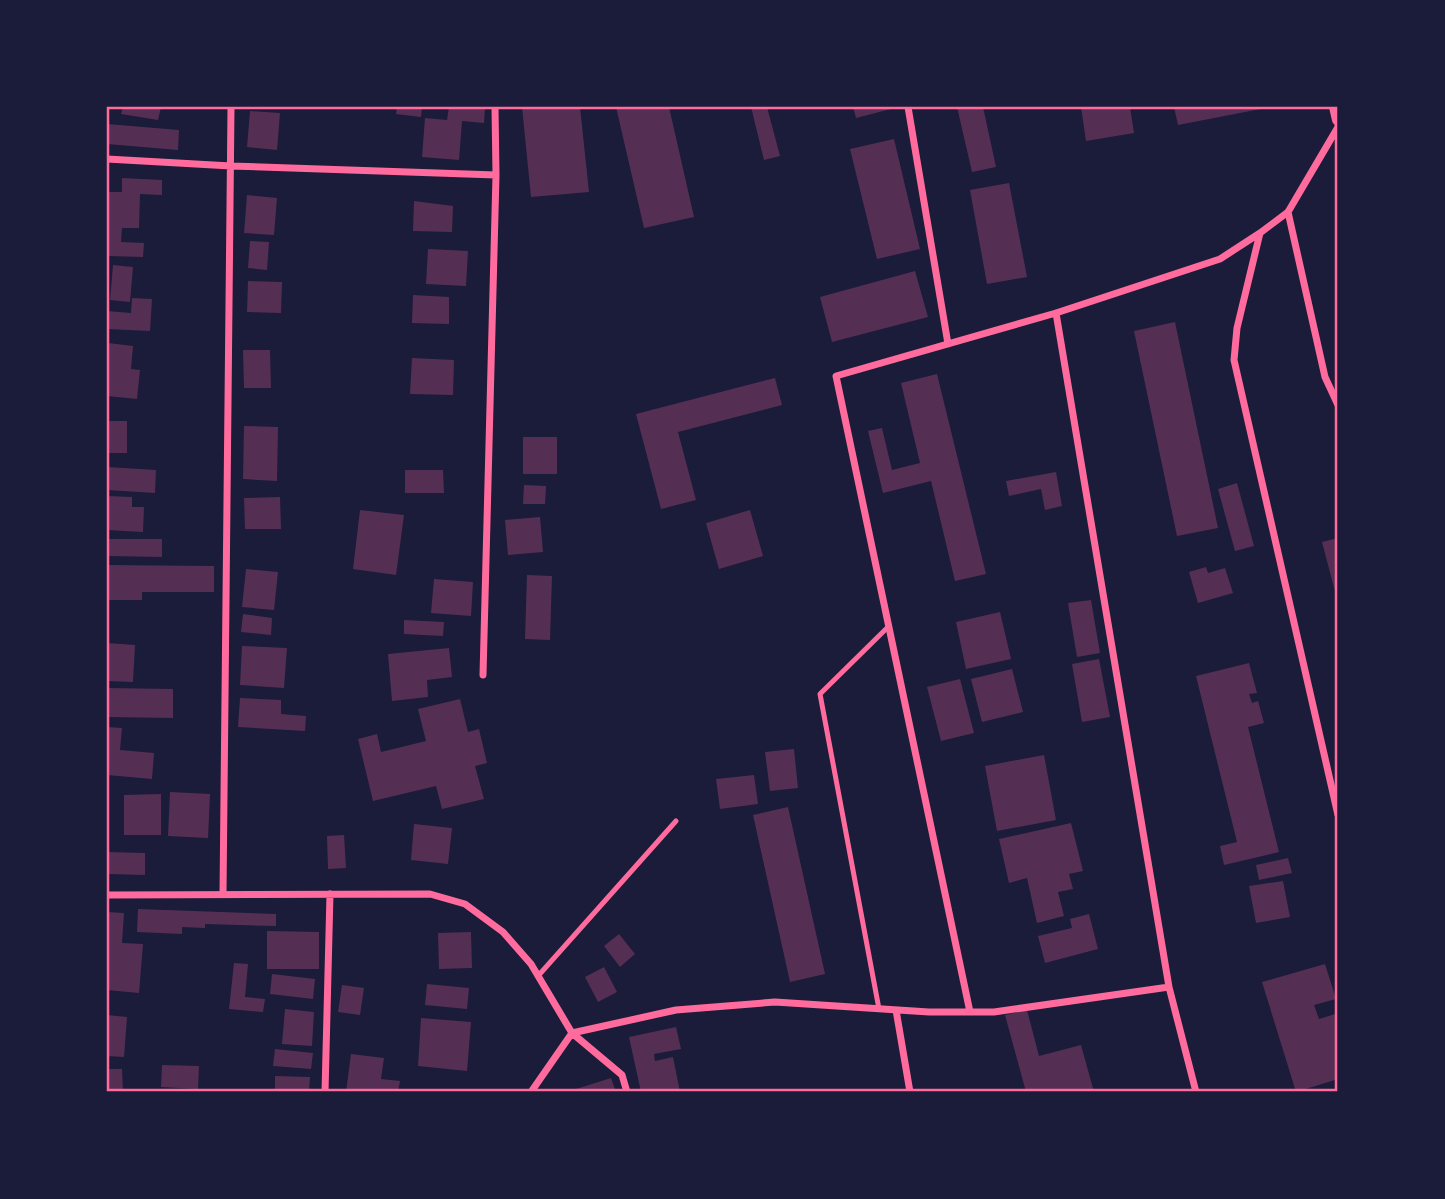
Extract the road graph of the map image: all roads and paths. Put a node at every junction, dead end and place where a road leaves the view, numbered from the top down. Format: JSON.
{"nodes":[{"id":1,"x":231,"y":107,"type":"edge"},
{"id":2,"x":495,"y":107,"type":"edge"},
{"id":3,"x":908,"y":107,"type":"edge"},
{"id":4,"x":1335,"y":107,"type":"edge"},
{"id":5,"x":1338,"y":120,"type":"edge"},
{"id":6,"x":1338,"y":127,"type":"edge"},
{"id":7,"x":107,"y":159,"type":"edge"},
{"id":8,"x":231,"y":166,"type":"junction"},
{"id":9,"x":496,"y":176,"type":"junction"},
{"id":10,"x":1288,"y":212,"type":"junction"},
{"id":11,"x":1260,"y":233,"type":"junction"},
{"id":12,"x":1056,"y":313,"type":"junction"},
{"id":13,"x":948,"y":344,"type":"junction"},
{"id":14,"x":1338,"y":405,"type":"edge"},
{"id":15,"x":888,"y":626,"type":"junction"},
{"id":16,"x":483,"y":675,"type":"dead end"},
{"id":17,"x":1338,"y":815,"type":"edge"},
{"id":18,"x":676,"y":821,"type":"dead end"},
{"id":19,"x":223,"y":894,"type":"junction"},
{"id":20,"x":330,"y":894,"type":"junction"},
{"id":21,"x":107,"y":895,"type":"edge"},
{"id":22,"x":538,"y":976,"type":"junction"},
{"id":23,"x":1169,"y":987,"type":"junction"},
{"id":24,"x":879,"y":1009,"type":"junction"},
{"id":25,"x":896,"y":1010,"type":"junction"},
{"id":26,"x":970,"y":1012,"type":"junction"},
{"id":27,"x":572,"y":1033,"type":"junction"},
{"id":28,"x":324,"y":1092,"type":"edge"},
{"id":29,"x":531,"y":1092,"type":"edge"},
{"id":30,"x":627,"y":1092,"type":"edge"},
{"id":31,"x":910,"y":1092,"type":"edge"},
{"id":32,"x":1196,"y":1092,"type":"edge"}],
"edges":[{"from":1,"to":8,"type":"street"},
{"from":2,"to":9,"type":"street"},
{"from":3,"to":13,"type":"street"},
{"from":4,"to":5,"type":"street"},
{"from":6,"to":10,"type":"street"},
{"from":7,"to":8,"type":"street"},
{"from":8,"to":9,"type":"street"},
{"from":8,"to":19,"type":"street"},
{"from":9,"to":16,"type":"street"},
{"from":10,"to":11,"type":"street"},
{"from":10,"to":14,"type":"street"},
{"from":11,"to":12,"type":"street"},
{"from":11,"to":17,"type":"street"},
{"from":12,"to":13,"type":"street"},
{"from":12,"to":23,"type":"street"},
{"from":13,"to":15,"type":"street"},
{"from":15,"to":24,"type":"lane"},
{"from":15,"to":26,"type":"street"},
{"from":18,"to":22,"type":"lane"},
{"from":19,"to":20,"type":"street"},
{"from":19,"to":21,"type":"street"},
{"from":20,"to":22,"type":"street"},
{"from":20,"to":28,"type":"street"},
{"from":22,"to":27,"type":"street"},
{"from":23,"to":26,"type":"street"},
{"from":23,"to":32,"type":"street"},
{"from":24,"to":25,"type":"street"},
{"from":24,"to":27,"type":"street"},
{"from":25,"to":26,"type":"street"},
{"from":25,"to":31,"type":"street"},
{"from":27,"to":29,"type":"street"},
{"from":27,"to":30,"type":"street"}]}
